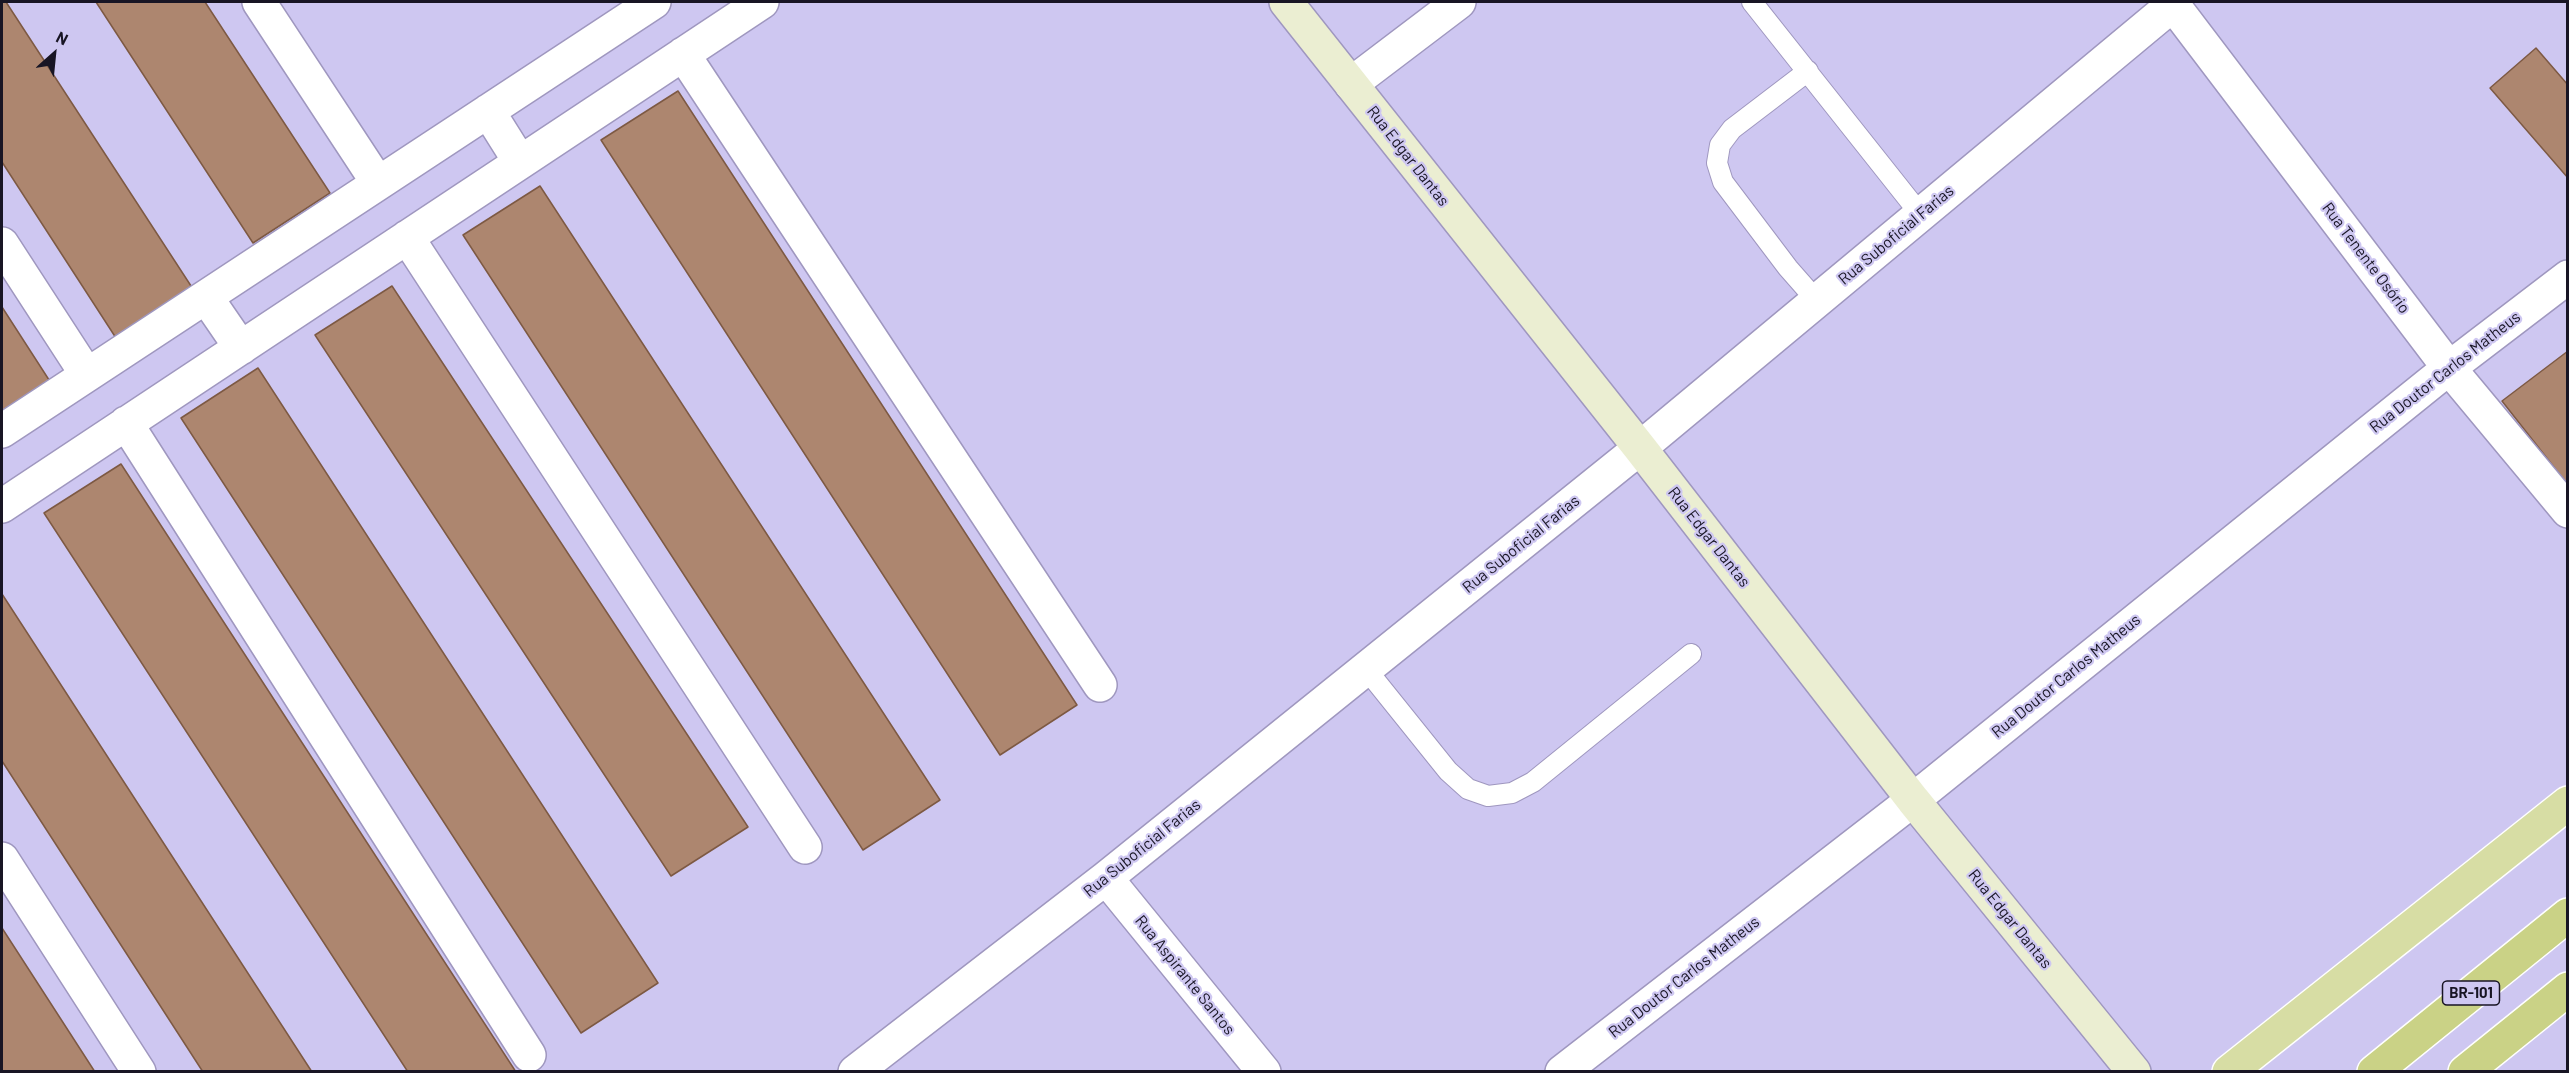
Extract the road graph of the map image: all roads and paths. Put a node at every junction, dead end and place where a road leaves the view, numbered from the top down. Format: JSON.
{"nodes":[{"id":1,"x":259,"y":2,"type":"edge"},
{"id":2,"x":654,"y":2,"type":"edge"},
{"id":3,"x":762,"y":2,"type":"edge"},
{"id":4,"x":1286,"y":2,"type":"edge"},
{"id":5,"x":1459,"y":2,"type":"edge"},
{"id":6,"x":1752,"y":2,"type":"edge"},
{"id":7,"x":2174,"y":2,"type":"edge"},
{"id":8,"x":683,"y":54,"type":"junction"},
{"id":9,"x":1808,"y":72,"type":"junction"},
{"id":10,"x":1351,"y":84,"type":"junction"},
{"id":11,"x":488,"y":111,"type":"junction"},
{"id":12,"x":520,"y":162,"type":"junction"},
{"id":13,"x":378,"y":183,"type":"junction"},
{"id":14,"x":1921,"y":214,"type":"junction"},
{"id":15,"x":407,"y":237,"type":"junction"},
{"id":16,"x":2,"y":244,"type":"edge"},
{"id":17,"x":2568,"y":277,"type":"edge"},
{"id":18,"x":206,"y":297,"type":"junction"},
{"id":19,"x":1817,"y":301,"type":"junction"},
{"id":20,"x":241,"y":348,"type":"junction"},
{"id":21,"x":2450,"y":368,"type":"junction"},
{"id":22,"x":87,"y":375,"type":"junction"},
{"id":23,"x":126,"y":423,"type":"junction"},
{"id":24,"x":2,"y":431,"type":"edge"},
{"id":25,"x":1640,"y":448,"type":"junction"},
{"id":26,"x":2,"y":506,"type":"edge"},
{"id":27,"x":2568,"y":511,"type":"edge"},
{"id":28,"x":1691,"y":654,"type":"dead end"},
{"id":29,"x":1365,"y":669,"type":"junction"},
{"id":30,"x":1100,"y":685,"type":"dead end"},
{"id":31,"x":1913,"y":800,"type":"junction"},
{"id":32,"x":2568,"y":802,"type":"edge"},
{"id":33,"x":805,"y":848,"type":"dead end"},
{"id":34,"x":2,"y":859,"type":"edge"},
{"id":35,"x":1106,"y":878,"type":"junction"},
{"id":36,"x":2568,"y":915,"type":"edge"},
{"id":37,"x":2568,"y":989,"type":"edge"},
{"id":38,"x":529,"y":1055,"type":"dead end"},
{"id":39,"x":139,"y":1071,"type":"edge"},
{"id":40,"x":855,"y":1071,"type":"edge"},
{"id":41,"x":1264,"y":1071,"type":"edge"},
{"id":42,"x":1562,"y":1071,"type":"edge"},
{"id":43,"x":2134,"y":1071,"type":"edge"},
{"id":44,"x":2229,"y":1071,"type":"edge"},
{"id":45,"x":2374,"y":1071,"type":"edge"},
{"id":46,"x":2465,"y":1071,"type":"edge"}],
"edges":[{"from":1,"to":13,"type":"street"},
{"from":2,"to":11,"type":"street"},
{"from":3,"to":8,"type":"street"},
{"from":4,"to":10,"type":"main road","name":"Rua Edgar Dantas"},
{"from":5,"to":10,"type":"street"},
{"from":6,"to":9,"type":"lane"},
{"from":7,"to":14,"type":"street","name":"Rua Suboficial Farias"},
{"from":7,"to":21,"type":"street","name":"Rua Tenente Osório"},
{"from":8,"to":12,"type":"street"},
{"from":8,"to":30,"type":"street"},
{"from":9,"to":14,"type":"lane"},
{"from":9,"to":19,"type":"lane"},
{"from":10,"to":25,"type":"main road","name":"Rua Edgar Dantas"},
{"from":11,"to":12,"type":"street"},
{"from":11,"to":13,"type":"street"},
{"from":12,"to":15,"type":"street"},
{"from":13,"to":18,"type":"street"},
{"from":14,"to":19,"type":"street","name":"Rua Suboficial Farias"},
{"from":15,"to":20,"type":"street"},
{"from":15,"to":33,"type":"street"},
{"from":16,"to":22,"type":"street"},
{"from":17,"to":21,"type":"street","name":"Rua Doutor Carlos Matheus"},
{"from":18,"to":20,"type":"street"},
{"from":18,"to":22,"type":"street"},
{"from":19,"to":25,"type":"street","name":"Rua Suboficial Farias"},
{"from":20,"to":23,"type":"street"},
{"from":21,"to":27,"type":"street","name":"Rua Tenente Osório"},
{"from":21,"to":31,"type":"street","name":"Rua Doutor Carlos Matheus"},
{"from":22,"to":24,"type":"street"},
{"from":23,"to":26,"type":"street"},
{"from":23,"to":38,"type":"street"},
{"from":25,"to":29,"type":"street","name":"Rua Suboficial Farias"},
{"from":25,"to":31,"type":"main road","name":"Rua Edgar Dantas"},
{"from":28,"to":29,"type":"lane"},
{"from":29,"to":35,"type":"street","name":"Rua Suboficial Farias"},
{"from":31,"to":42,"type":"street","name":"Rua Doutor Carlos Matheus"},
{"from":31,"to":43,"type":"main road","name":"Rua Edgar Dantas"},
{"from":32,"to":44,"type":"main road"},
{"from":34,"to":39,"type":"street"},
{"from":35,"to":40,"type":"street","name":"Rua Suboficial Farias"},
{"from":35,"to":41,"type":"street","name":"Rua Aspirante Santos"},
{"from":36,"to":45,"type":"highway","number":"BR-101"},
{"from":37,"to":46,"type":"highway"}]}
